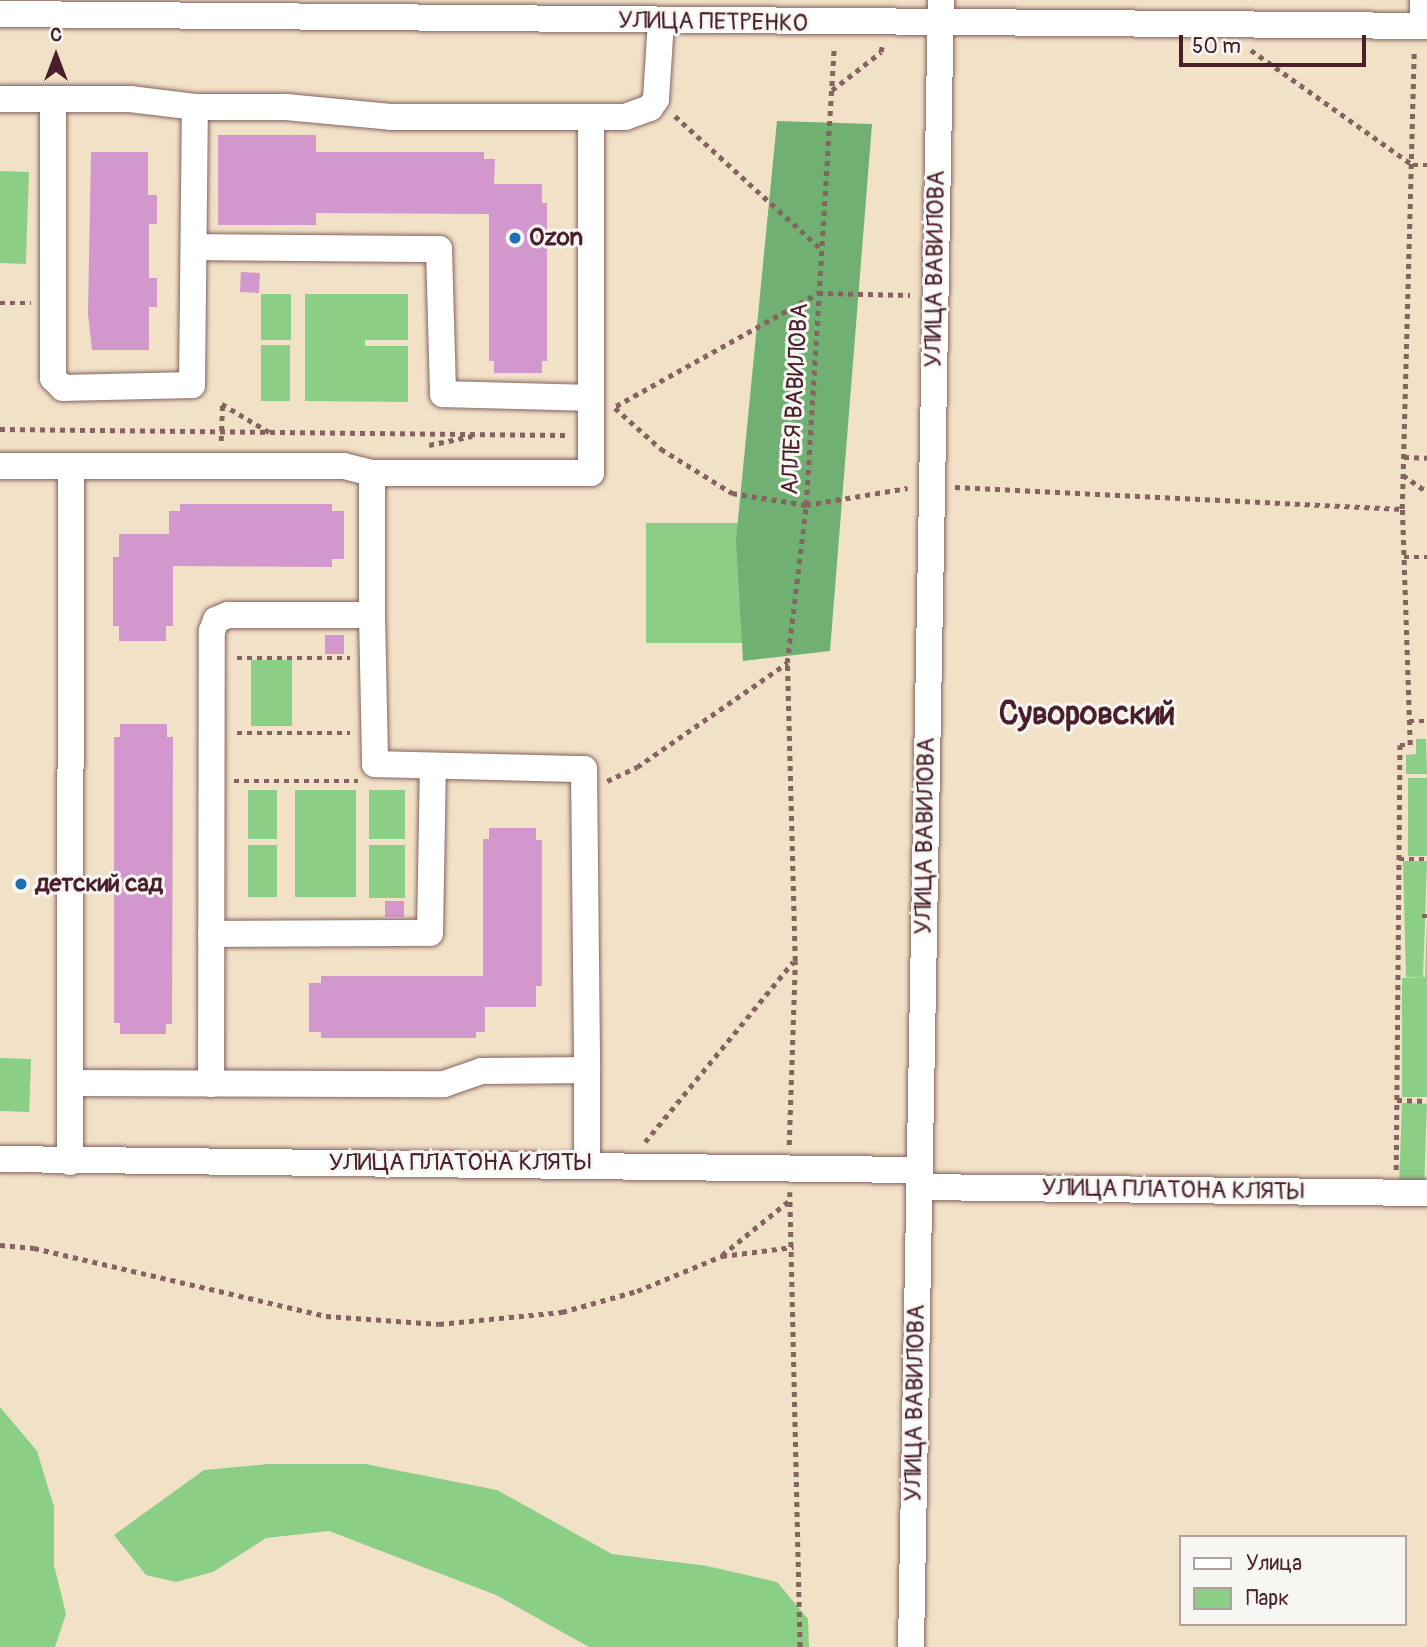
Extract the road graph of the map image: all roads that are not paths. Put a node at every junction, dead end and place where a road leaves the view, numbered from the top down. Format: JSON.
{"nodes":[{"id":1,"x":761,"y":11,"type":"edge"},
{"id":2,"x":940,"y":12,"type":"edge"},
{"id":3,"x":0,"y":14,"type":"edge"},
{"id":4,"x":1422,"y":19,"type":"edge"},
{"id":5,"x":661,"y":22,"type":"junction"},
{"id":6,"x":0,"y":99,"type":"edge"},
{"id":7,"x":53,"y":99,"type":"junction"},
{"id":8,"x":195,"y":107,"type":"junction"},
{"id":9,"x":591,"y":117,"type":"junction"},
{"id":10,"x":195,"y":247,"type":"junction"},
{"id":11,"x":597,"y":415,"type":"junction"},
{"id":12,"x":0,"y":466,"type":"edge"},
{"id":13,"x":71,"y":466,"type":"junction"},
{"id":14,"x":373,"y":473,"type":"junction"},
{"id":15,"x":372,"y":615,"type":"junction"},
{"id":16,"x":433,"y":767,"type":"junction"},
{"id":17,"x":211,"y":934,"type":"junction"},
{"id":18,"x":587,"y":1070,"type":"junction"},
{"id":19,"x":70,"y":1083,"type":"junction"},
{"id":20,"x":211,"y":1084,"type":"junction"},
{"id":21,"x":0,"y":1158,"type":"edge"},
{"id":22,"x":70,"y":1162,"type":"junction"},
{"id":23,"x":587,"y":1163,"type":"junction"},
{"id":24,"x":919,"y":1178,"type":"junction"},
{"id":25,"x":1427,"y":1193,"type":"edge"},
{"id":26,"x":911,"y":1647,"type":"edge"}],
"edges":[{"from":1,"to":2,"type":"street","name":"УЛИЦА ПЕТРЕНКО"},
{"from":1,"to":5,"type":"street","name":"УЛИЦА ПЕТРЕНКО"},
{"from":2,"to":4,"type":"street","name":"УЛИЦА ПЕТРЕНКО"},
{"from":2,"to":24,"type":"street","name":"УЛИЦА ВАВИЛОВА"},
{"from":3,"to":5,"type":"street","name":"УЛИЦА ПЕТРЕНКО"},
{"from":5,"to":9,"type":"street"},
{"from":6,"to":7,"type":"street"},
{"from":7,"to":8,"type":"street"},
{"from":7,"to":10,"type":"street"},
{"from":8,"to":9,"type":"street"},
{"from":8,"to":10,"type":"street"},
{"from":9,"to":11,"type":"street"},
{"from":10,"to":11,"type":"street"},
{"from":11,"to":14,"type":"street"},
{"from":12,"to":13,"type":"street"},
{"from":13,"to":14,"type":"street"},
{"from":13,"to":19,"type":"street"},
{"from":14,"to":15,"type":"street"},
{"from":15,"to":16,"type":"street"},
{"from":15,"to":17,"type":"street"},
{"from":16,"to":17,"type":"street"},
{"from":16,"to":18,"type":"street"},
{"from":17,"to":20,"type":"street"},
{"from":18,"to":20,"type":"street"},
{"from":18,"to":23,"type":"street"},
{"from":19,"to":20,"type":"street"},
{"from":19,"to":22,"type":"street"},
{"from":21,"to":22,"type":"street","name":"УЛИЦА ПЛАТОНА КЛЯТЫ"},
{"from":22,"to":23,"type":"street","name":"УЛИЦА ПЛАТОНА КЛЯТЫ"},
{"from":23,"to":24,"type":"street","name":"УЛИЦА ПЛАТОНА КЛЯТЫ"},
{"from":24,"to":25,"type":"street","name":"УЛИЦА ПЛАТОНА КЛЯТЫ"},
{"from":24,"to":26,"type":"street","name":"УЛИЦА ВАВИЛОВА"}]}
